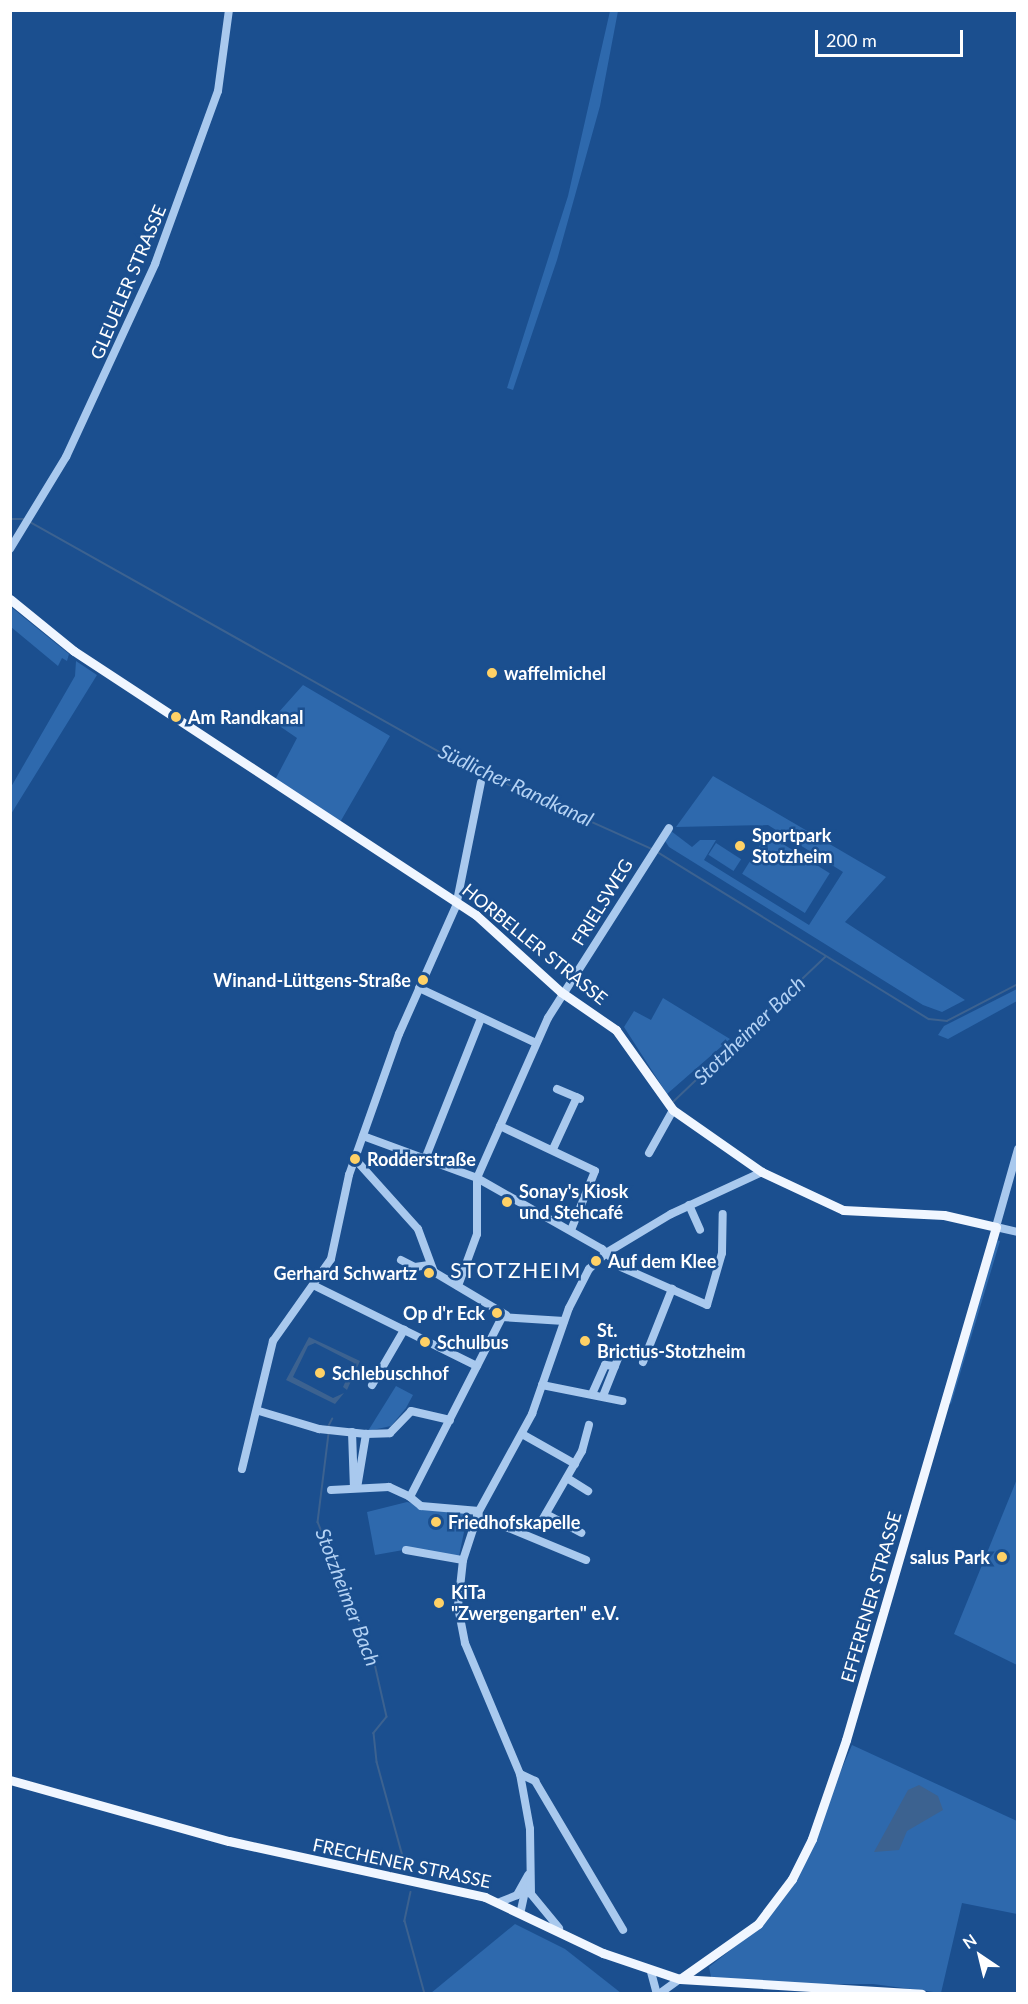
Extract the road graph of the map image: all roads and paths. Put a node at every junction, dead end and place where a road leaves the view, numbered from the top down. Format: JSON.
{"nodes":[{"id":1,"x":229,"y":10,"type":"edge"},
{"id":2,"x":10,"y":549,"type":"edge"},
{"id":3,"x":10,"y":599,"type":"edge"},
{"id":4,"x":481,"y":782,"type":"dead end"},
{"id":5,"x":669,"y":828,"type":"dead end"},
{"id":6,"x":458,"y":901,"type":"junction"},
{"id":7,"x":419,"y":988,"type":"junction"},
{"id":8,"x":561,"y":992,"type":"junction"},
{"id":9,"x":481,"y":1017,"type":"junction"},
{"id":10,"x":536,"y":1043,"type":"junction"},
{"id":11,"x":557,"y":1089,"type":"dead end"},
{"id":12,"x":673,"y":1110,"type":"junction"},
{"id":13,"x":500,"y":1126,"type":"junction"},
{"id":14,"x":363,"y":1136,"type":"junction"},
{"id":15,"x":553,"y":1149,"type":"junction"},
{"id":16,"x":1017,"y":1149,"type":"edge"},
{"id":17,"x":649,"y":1153,"type":"dead end"},
{"id":18,"x":355,"y":1159,"type":"junction"},
{"id":19,"x":425,"y":1159,"type":"junction"},
{"id":20,"x":762,"y":1172,"type":"junction"},
{"id":21,"x":349,"y":1175,"type":"junction"},
{"id":22,"x":364,"y":1175,"type":"junction"},
{"id":23,"x":477,"y":1178,"type":"junction"},
{"id":24,"x":689,"y":1206,"type":"junction"},
{"id":25,"x":723,"y":1214,"type":"dead end"},
{"id":26,"x":996,"y":1227,"type":"junction"},
{"id":27,"x":571,"y":1230,"type":"junction"},
{"id":28,"x":700,"y":1230,"type":"dead end"},
{"id":29,"x":1017,"y":1232,"type":"edge"},
{"id":30,"x":606,"y":1253,"type":"junction"},
{"id":31,"x":401,"y":1260,"type":"dead end"},
{"id":32,"x":429,"y":1265,"type":"junction"},
{"id":33,"x":313,"y":1286,"type":"junction"},
{"id":34,"x":458,"y":1286,"type":"junction"},
{"id":35,"x":672,"y":1289,"type":"junction"},
{"id":36,"x":506,"y":1315,"type":"junction"},
{"id":37,"x":564,"y":1321,"type":"junction"},
{"id":38,"x":404,"y":1330,"type":"junction"},
{"id":39,"x":619,"y":1356,"type":"dead end"},
{"id":40,"x":644,"y":1362,"type":"dead end"},
{"id":41,"x":477,"y":1366,"type":"junction"},
{"id":42,"x":615,"y":1366,"type":"junction"},
{"id":43,"x":372,"y":1385,"type":"dead end"},
{"id":44,"x":542,"y":1385,"type":"junction"},
{"id":45,"x":592,"y":1394,"type":"junction"},
{"id":46,"x":603,"y":1396,"type":"junction"},
{"id":47,"x":622,"y":1401,"type":"dead end"},
{"id":48,"x":259,"y":1411,"type":"junction"},
{"id":49,"x":450,"y":1420,"type":"junction"},
{"id":50,"x":590,"y":1425,"type":"dead end"},
{"id":51,"x":352,"y":1432,"type":"junction"},
{"id":52,"x":366,"y":1434,"type":"junction"},
{"id":53,"x":522,"y":1434,"type":"junction"},
{"id":54,"x":575,"y":1464,"type":"junction"},
{"id":55,"x":242,"y":1469,"type":"dead end"},
{"id":56,"x":567,"y":1478,"type":"junction"},
{"id":57,"x":356,"y":1488,"type":"junction"},
{"id":58,"x":331,"y":1490,"type":"dead end"},
{"id":59,"x":588,"y":1491,"type":"dead end"},
{"id":60,"x":410,"y":1497,"type":"junction"},
{"id":61,"x":478,"y":1513,"type":"junction"},
{"id":62,"x":546,"y":1514,"type":"junction"},
{"id":63,"x":541,"y":1522,"type":"dead end"},
{"id":64,"x":581,"y":1533,"type":"dead end"},
{"id":65,"x":406,"y":1550,"type":"dead end"},
{"id":66,"x":463,"y":1560,"type":"junction"},
{"id":67,"x":586,"y":1560,"type":"dead end"},
{"id":68,"x":520,"y":1774,"type":"junction"},
{"id":69,"x":10,"y":1780,"type":"edge"},
{"id":70,"x":529,"y":1873,"type":"junction"},
{"id":71,"x":500,"y":1902,"type":"junction"},
{"id":72,"x":521,"y":1910,"type":"junction"},
{"id":73,"x":559,"y":1928,"type":"junction"},
{"id":74,"x":623,"y":1930,"type":"dead end"},
{"id":75,"x":709,"y":1961,"type":"junction"},
{"id":76,"x":651,"y":1972,"type":"junction"},
{"id":77,"x":680,"y":1980,"type":"junction"},
{"id":78,"x":716,"y":1984,"type":"junction"},
{"id":79,"x":658,"y":1994,"type":"edge"},
{"id":80,"x":922,"y":1994,"type":"edge"}],
"edges":[{"from":1,"to":2,"type":"street","name":"GLEUELER STRASSE"},
{"from":3,"to":6,"type":"main road","name":"HORBELLER STRASSE"},
{"from":4,"to":6,"type":"street"},
{"from":5,"to":8,"type":"street","name":"FRIELSWEG"},
{"from":6,"to":7,"type":"street"},
{"from":6,"to":8,"type":"main road","name":"HORBELLER STRASSE"},
{"from":7,"to":9,"type":"street"},
{"from":7,"to":14,"type":"street"},
{"from":8,"to":10,"type":"street","name":"FRIELSWEG"},
{"from":8,"to":12,"type":"main road","name":"HORBELLER STRASSE"},
{"from":9,"to":10,"type":"street"},
{"from":9,"to":19,"type":"street"},
{"from":10,"to":13,"type":"street","name":"FRIELSWEG"},
{"from":11,"to":15,"type":"street"},
{"from":12,"to":17,"type":"street"},
{"from":12,"to":20,"type":"main road","name":"HORBELLER STRASSE"},
{"from":13,"to":15,"type":"street"},
{"from":13,"to":23,"type":"street","name":"FRIELSWEG"},
{"from":14,"to":18,"type":"street"},
{"from":14,"to":19,"type":"street"},
{"from":15,"to":27,"type":"street"},
{"from":16,"to":26,"type":"street","name":"EFFERENER STRASSE"},
{"from":18,"to":21,"type":"street"},
{"from":18,"to":22,"type":"street"},
{"from":19,"to":23,"type":"street"},
{"from":20,"to":24,"type":"street"},
{"from":20,"to":26,"type":"main road","name":"HORBELLER STRASSE"},
{"from":21,"to":22,"type":"street"},
{"from":21,"to":33,"type":"street"},
{"from":22,"to":32,"type":"street"},
{"from":23,"to":27,"type":"street"},
{"from":23,"to":34,"type":"street"},
{"from":24,"to":28,"type":"street"},
{"from":24,"to":30,"type":"street"},
{"from":25,"to":35,"type":"street"},
{"from":26,"to":29,"type":"street","name":"HORBELLER STRASSE"},
{"from":26,"to":75,"type":"main road","name":"EFFERENER STRASSE"},
{"from":27,"to":30,"type":"street"},
{"from":30,"to":35,"type":"street"},
{"from":30,"to":37,"type":"street"},
{"from":31,"to":32,"type":"street"},
{"from":32,"to":34,"type":"street"},
{"from":33,"to":38,"type":"street"},
{"from":33,"to":48,"type":"street"},
{"from":34,"to":36,"type":"street"},
{"from":35,"to":40,"type":"street"},
{"from":36,"to":37,"type":"street"},
{"from":36,"to":41,"type":"street"},
{"from":37,"to":44,"type":"street"},
{"from":38,"to":41,"type":"street"},
{"from":38,"to":43,"type":"street"},
{"from":39,"to":42,"type":"street"},
{"from":41,"to":49,"type":"street"},
{"from":42,"to":45,"type":"street"},
{"from":42,"to":46,"type":"street"},
{"from":44,"to":45,"type":"street"},
{"from":44,"to":53,"type":"street"},
{"from":45,"to":46,"type":"street"},
{"from":46,"to":47,"type":"street"},
{"from":48,"to":51,"type":"street"},
{"from":48,"to":55,"type":"street"},
{"from":49,"to":52,"type":"street"},
{"from":49,"to":60,"type":"street"},
{"from":50,"to":54,"type":"street"},
{"from":51,"to":52,"type":"street"},
{"from":51,"to":57,"type":"street"},
{"from":52,"to":57,"type":"street"},
{"from":53,"to":54,"type":"street"},
{"from":53,"to":61,"type":"street"},
{"from":54,"to":56,"type":"street"},
{"from":56,"to":59,"type":"street"},
{"from":56,"to":62,"type":"street"},
{"from":57,"to":58,"type":"street"},
{"from":57,"to":60,"type":"street"},
{"from":60,"to":61,"type":"street"},
{"from":61,"to":66,"type":"street"},
{"from":61,"to":67,"type":"street"},
{"from":62,"to":63,"type":"street"},
{"from":62,"to":64,"type":"street"},
{"from":65,"to":66,"type":"street"},
{"from":66,"to":68,"type":"street"},
{"from":68,"to":70,"type":"street"},
{"from":68,"to":74,"type":"street"},
{"from":69,"to":71,"type":"main road","name":"FRECHENER STRASSE"},
{"from":70,"to":71,"type":"street"},
{"from":70,"to":72,"type":"street"},
{"from":70,"to":73,"type":"street"},
{"from":71,"to":72,"type":"main road","name":"FRECHENER STRASSE"},
{"from":72,"to":73,"type":"main road","name":"FRECHENER STRASSE"},
{"from":73,"to":76,"type":"main road","name":"FRECHENER STRASSE"},
{"from":75,"to":77,"type":"main road","name":"EFFERENER STRASSE"},
{"from":75,"to":78,"type":"main road"},
{"from":76,"to":77,"type":"main road","name":"FRECHENER STRASSE"},
{"from":76,"to":79,"type":"street"},
{"from":77,"to":78,"type":"main road","name":"FRECHENER STRASSE"},
{"from":77,"to":79,"type":"street","name":"EFFERENER STRASSE"},
{"from":78,"to":80,"type":"main road","name":"FRECHENER STRASSE"}]}
